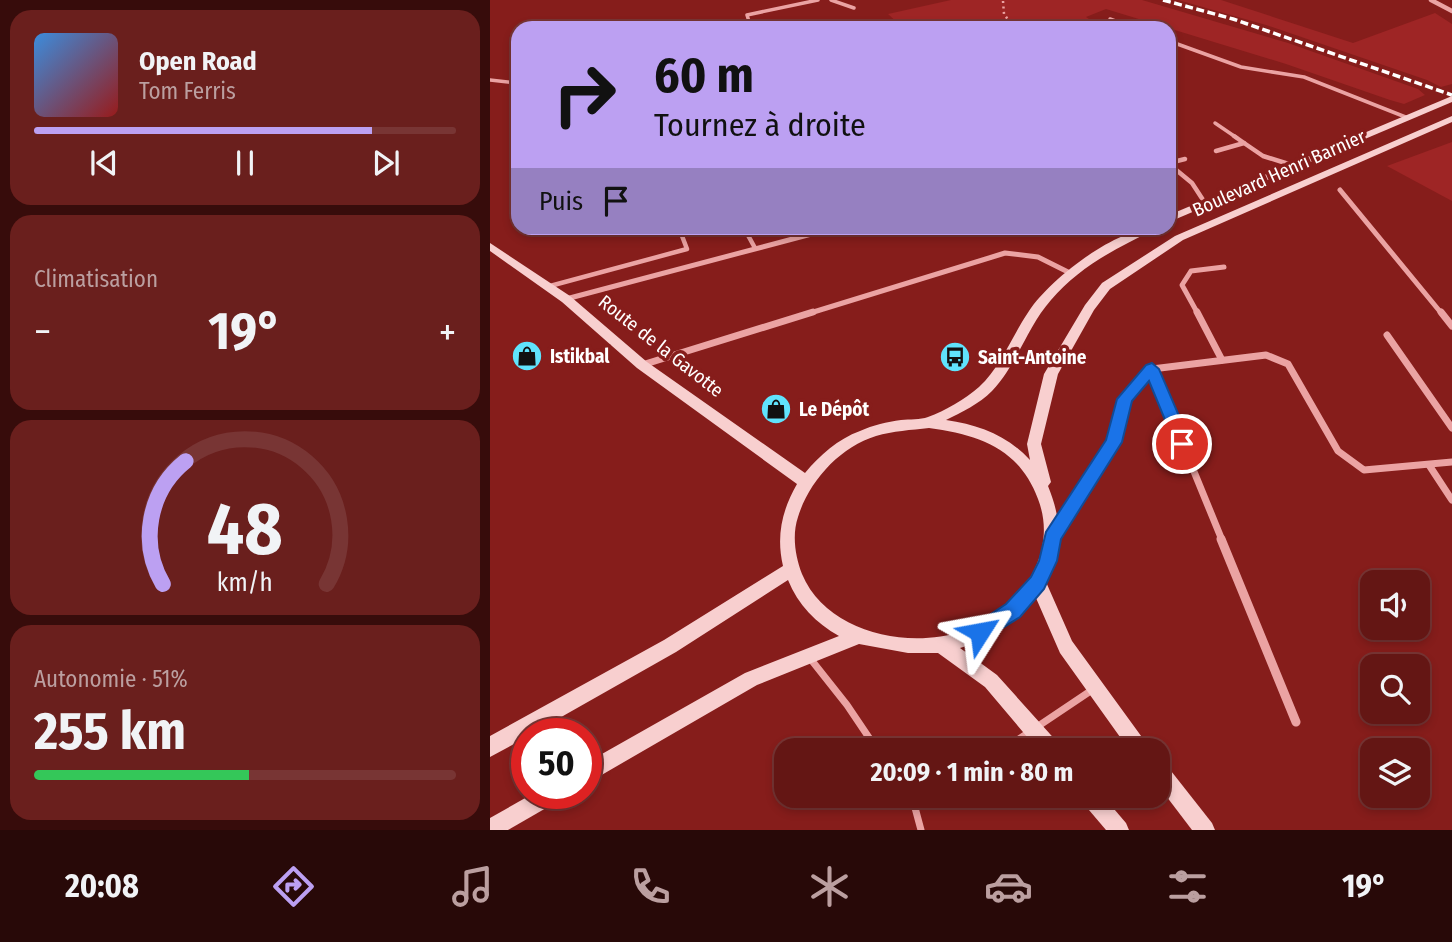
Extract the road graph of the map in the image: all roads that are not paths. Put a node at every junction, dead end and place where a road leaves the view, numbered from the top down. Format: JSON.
{"nodes":[{"id":1,"x":818,"y":0,"type":"edge"},
{"id":2,"x":831,"y":0,"type":"edge"},
{"id":3,"x":1431,"y":0,"type":"edge"},
{"id":4,"x":854,"y":8,"type":"dead end"},
{"id":5,"x":1452,"y":10,"type":"edge"},
{"id":6,"x":1110,"y":19,"type":"dead end"},
{"id":7,"x":749,"y":21,"type":"edge"},
{"id":8,"x":1115,"y":21,"type":"edge"},
{"id":9,"x":1176,"y":44,"type":"edge"},
{"id":10,"x":490,"y":80,"type":"edge"},
{"id":11,"x":511,"y":82,"type":"edge"},
{"id":12,"x":1447,"y":101,"type":"edge"},
{"id":13,"x":1408,"y":118,"type":"junction"},
{"id":14,"x":1452,"y":119,"type":"edge"},
{"id":15,"x":1215,"y":123,"type":"dead end"},
{"id":16,"x":1244,"y":143,"type":"junction"},
{"id":17,"x":1216,"y":151,"type":"dead end"},
{"id":18,"x":1185,"y":159,"type":"dead end"},
{"id":19,"x":1176,"y":162,"type":"edge"},
{"id":20,"x":1295,"y":166,"type":"junction"},
{"id":21,"x":1176,"y":170,"type":"edge"},
{"id":22,"x":1340,"y":190,"type":"dead end"},
{"id":23,"x":1205,"y":203,"type":"junction"},
{"id":24,"x":1176,"y":216,"type":"edge"},
{"id":25,"x":682,"y":235,"type":"edge"},
{"id":26,"x":748,"y":235,"type":"edge"},
{"id":27,"x":805,"y":235,"type":"edge"},
{"id":28,"x":1137,"y":235,"type":"edge"},
{"id":29,"x":797,"y":237,"type":"joint"},
{"id":30,"x":490,"y":246,"type":"edge"},
{"id":31,"x":755,"y":248,"type":"junction"},
{"id":32,"x":1224,"y":267,"type":"dead end"},
{"id":33,"x":1072,"y":274,"type":"junction"},
{"id":34,"x":550,"y":286,"type":"junction"},
{"id":35,"x":566,"y":299,"type":"junction"},
{"id":36,"x":1452,"y":326,"type":"edge"},
{"id":37,"x":1387,"y":335,"type":"dead end"},
{"id":38,"x":1222,"y":360,"type":"junction"},
{"id":39,"x":642,"y":365,"type":"junction"},
{"id":40,"x":1152,"y":369,"type":"junction"},
{"id":41,"x":929,"y":423,"type":"junction"},
{"id":42,"x":1452,"y":428,"type":"edge"},
{"id":43,"x":1452,"y":462,"type":"edge"},
{"id":44,"x":1429,"y":465,"type":"junction"},
{"id":45,"x":805,"y":481,"type":"junction"},
{"id":46,"x":1046,"y":494,"type":"junction"},
{"id":47,"x":1452,"y":500,"type":"edge"},
{"id":48,"x":1053,"y":537,"type":"junction"},
{"id":49,"x":790,"y":570,"type":"junction"},
{"id":50,"x":1038,"y":583,"type":"junction"},
{"id":51,"x":859,"y":636,"type":"junction"},
{"id":52,"x":940,"y":644,"type":"junction"},
{"id":53,"x":808,"y":657,"type":"junction"},
{"id":54,"x":1094,"y":688,"type":"junction"},
{"id":55,"x":1296,"y":722,"type":"dead end"},
{"id":56,"x":1034,"y":729,"type":"junction"},
{"id":57,"x":869,"y":738,"type":"edge"},
{"id":58,"x":1020,"y":738,"type":"edge"},
{"id":59,"x":1041,"y":738,"type":"edge"},
{"id":60,"x":1132,"y":738,"type":"edge"},
{"id":61,"x":490,"y":747,"type":"edge"},
{"id":62,"x":602,"y":765,"type":"edge"},
{"id":63,"x":1170,"y":786,"type":"edge"},
{"id":64,"x":915,"y":808,"type":"edge"},
{"id":65,"x":1100,"y":808,"type":"edge"},
{"id":66,"x":525,"y":809,"type":"edge"},
{"id":67,"x":490,"y":829,"type":"edge"},
{"id":68,"x":921,"y":830,"type":"edge"},
{"id":69,"x":1119,"y":830,"type":"edge"},
{"id":70,"x":1205,"y":830,"type":"edge"}],
"edges":[{"from":1,"to":7,"type":"lane"},
{"from":2,"to":4,"type":"lane"},
{"from":3,"to":5,"type":"street"},
{"from":6,"to":8,"type":"lane"},
{"from":9,"to":13,"type":"lane"},
{"from":10,"to":11,"type":"lane"},
{"from":12,"to":13,"type":"main road","name":"Boulevard Henri Barnier"},
{"from":13,"to":20,"type":"main road","name":"Boulevard Henri Barnier"},
{"from":14,"to":46,"type":"main road","name":"Boulevard Henri Barnier"},
{"from":15,"to":16,"type":"lane"},
{"from":16,"to":17,"type":"lane"},
{"from":16,"to":20,"type":"lane"},
{"from":18,"to":19,"type":"lane"},
{"from":20,"to":23,"type":"main road","name":"Boulevard Henri Barnier"},
{"from":21,"to":23,"type":"lane"},
{"from":22,"to":36,"type":"street"},
{"from":23,"to":24,"type":"main road","name":"Boulevard Henri Barnier"},
{"from":25,"to":34,"type":"lane"},
{"from":26,"to":31,"type":"lane"},
{"from":27,"to":29,"type":"street"},
{"from":28,"to":33,"type":"main road"},
{"from":29,"to":31,"type":"street"},
{"from":30,"to":34,"type":"main road","name":"Route de la Gavotte"},
{"from":31,"to":35,"type":"street"},
{"from":32,"to":38,"type":"street"},
{"from":33,"to":39,"type":"street"},
{"from":33,"to":41,"type":"main road"},
{"from":34,"to":35,"type":"main road","name":"Route de la Gavotte"},
{"from":35,"to":39,"type":"main road","name":"Route de la Gavotte"},
{"from":37,"to":42,"type":"street"},
{"from":38,"to":40,"type":"street"},
{"from":38,"to":44,"type":"street"},
{"from":39,"to":45,"type":"main road","name":"Route de la Gavotte"},
{"from":40,"to":48,"type":"street"},
{"from":40,"to":55,"type":"street"},
{"from":41,"to":45,"type":"main road"},
{"from":41,"to":46,"type":"main road"},
{"from":43,"to":44,"type":"street"},
{"from":44,"to":47,"type":"street"},
{"from":45,"to":49,"type":"main road"},
{"from":46,"to":48,"type":"main road"},
{"from":48,"to":50,"type":"main road"},
{"from":49,"to":51,"type":"main road"},
{"from":49,"to":61,"type":"main road"},
{"from":50,"to":52,"type":"main road"},
{"from":50,"to":54,"type":"main road"},
{"from":51,"to":52,"type":"main road"},
{"from":51,"to":53,"type":"main road"},
{"from":52,"to":56,"type":"main road"},
{"from":53,"to":57,"type":"lane"},
{"from":53,"to":62,"type":"main road"},
{"from":54,"to":56,"type":"lane"},
{"from":54,"to":60,"type":"main road"},
{"from":56,"to":58,"type":"lane"},
{"from":56,"to":59,"type":"main road"},
{"from":63,"to":70,"type":"main road"},
{"from":64,"to":68,"type":"lane"},
{"from":65,"to":69,"type":"main road"},
{"from":66,"to":67,"type":"main road"}]}
